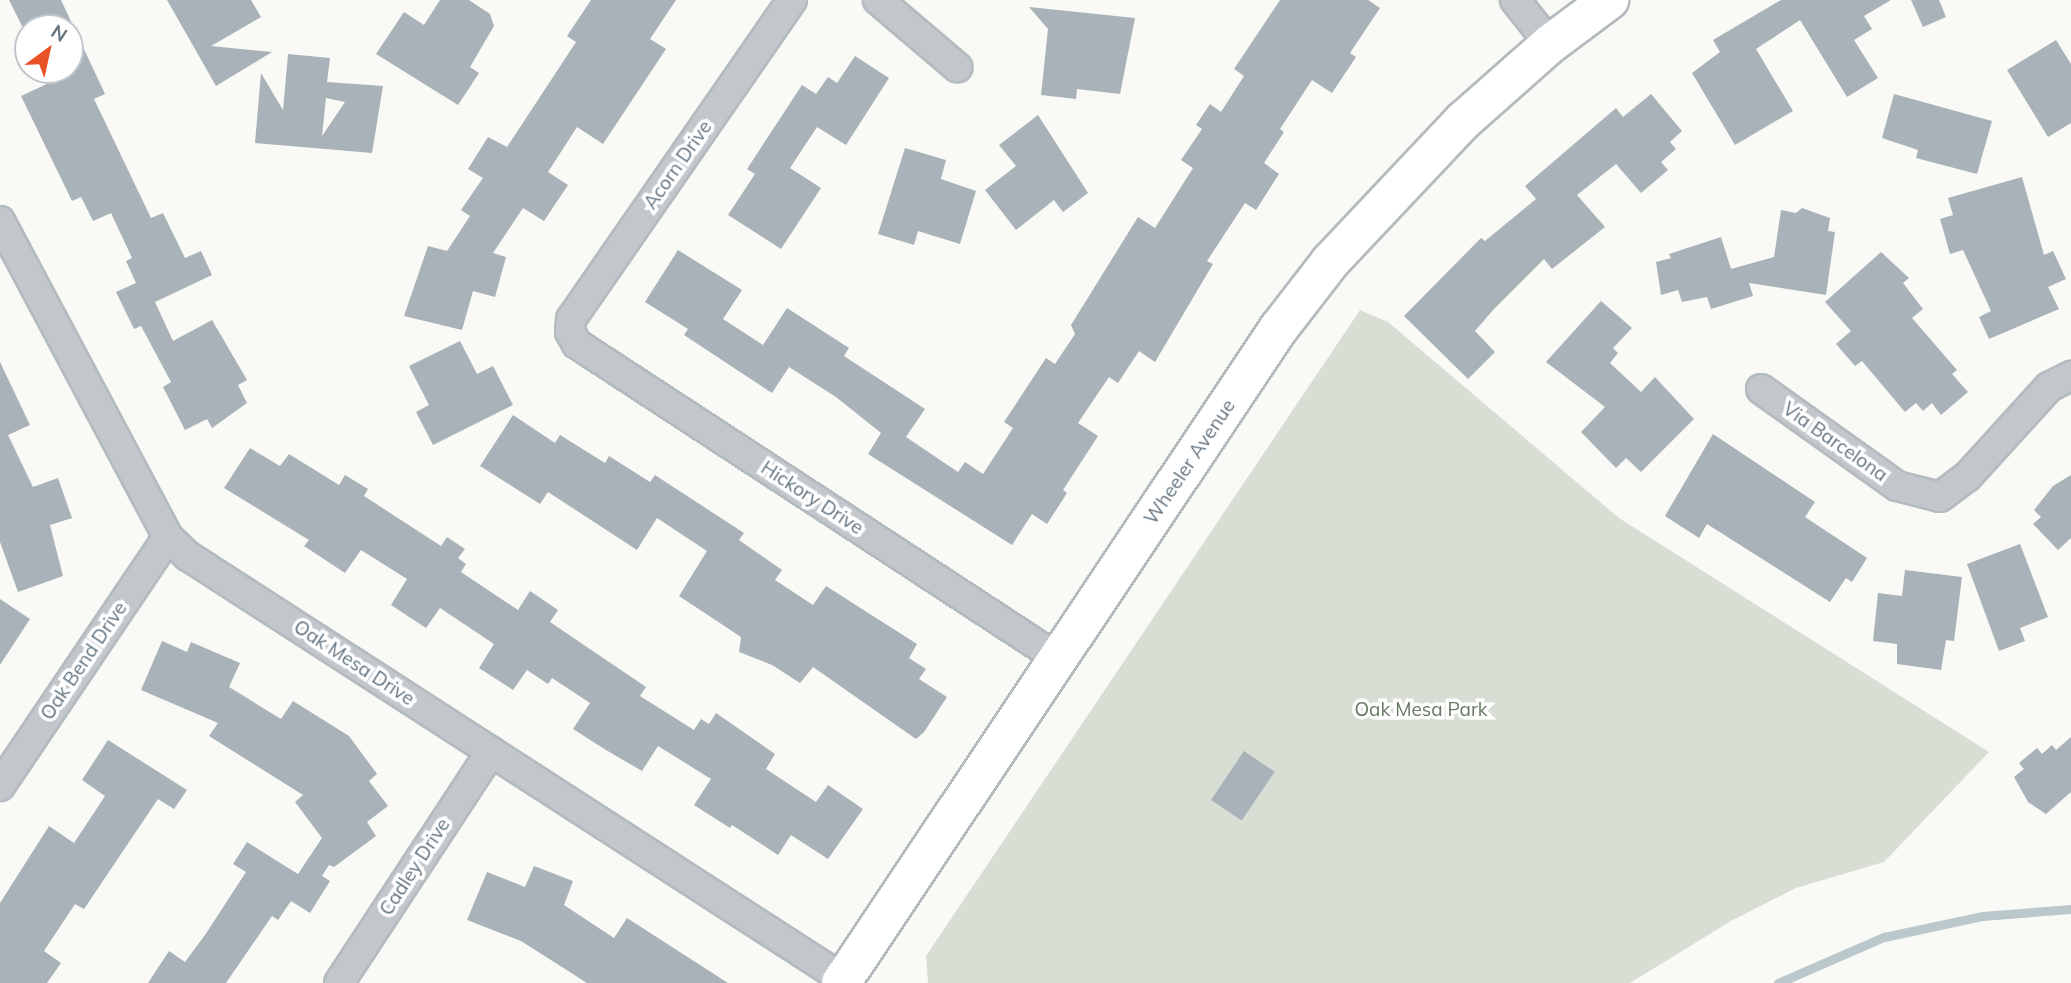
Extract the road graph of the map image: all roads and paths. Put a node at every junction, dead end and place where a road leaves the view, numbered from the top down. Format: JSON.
{"nodes":[{"id":1,"x":792,"y":0,"type":"edge"},
{"id":2,"x":878,"y":0,"type":"edge"},
{"id":3,"x":1515,"y":0,"type":"edge"},
{"id":4,"x":1609,"y":0,"type":"edge"},
{"id":5,"x":1550,"y":44,"type":"junction"},
{"id":6,"x":957,"y":67,"type":"dead end"},
{"id":7,"x":0,"y":221,"type":"edge"},
{"id":8,"x":570,"y":332,"type":"joint"},
{"id":9,"x":2071,"y":376,"type":"edge"},
{"id":10,"x":1761,"y":389,"type":"dead end"},
{"id":11,"x":168,"y":537,"type":"junction"},
{"id":12,"x":1059,"y":659,"type":"junction"},
{"id":13,"x":491,"y":752,"type":"junction"},
{"id":14,"x":0,"y":786,"type":"edge"},
{"id":15,"x":842,"y":981,"type":"edge"},
{"id":16,"x":339,"y":983,"type":"edge"}],
"edges":[{"from":1,"to":8,"type":"street","name":"Acorn Drive"},
{"from":2,"to":6,"type":"street"},
{"from":3,"to":5,"type":"street"},
{"from":4,"to":5,"type":"main road","name":"Wheeler Avenue"},
{"from":5,"to":12,"type":"main road","name":"Wheeler Avenue"},
{"from":7,"to":11,"type":"street","name":"Oak Mesa Drive"},
{"from":8,"to":12,"type":"street","name":"Hickory Drive"},
{"from":9,"to":10,"type":"street","name":"Via Barcelona"},
{"from":11,"to":13,"type":"street","name":"Oak Mesa Drive"},
{"from":11,"to":14,"type":"street","name":"Oak Bend Drive"},
{"from":12,"to":15,"type":"main road","name":"Wheeler Avenue"},
{"from":13,"to":15,"type":"street","name":"Oak Mesa Drive"},
{"from":13,"to":16,"type":"street","name":"Cadley Drive"}]}
